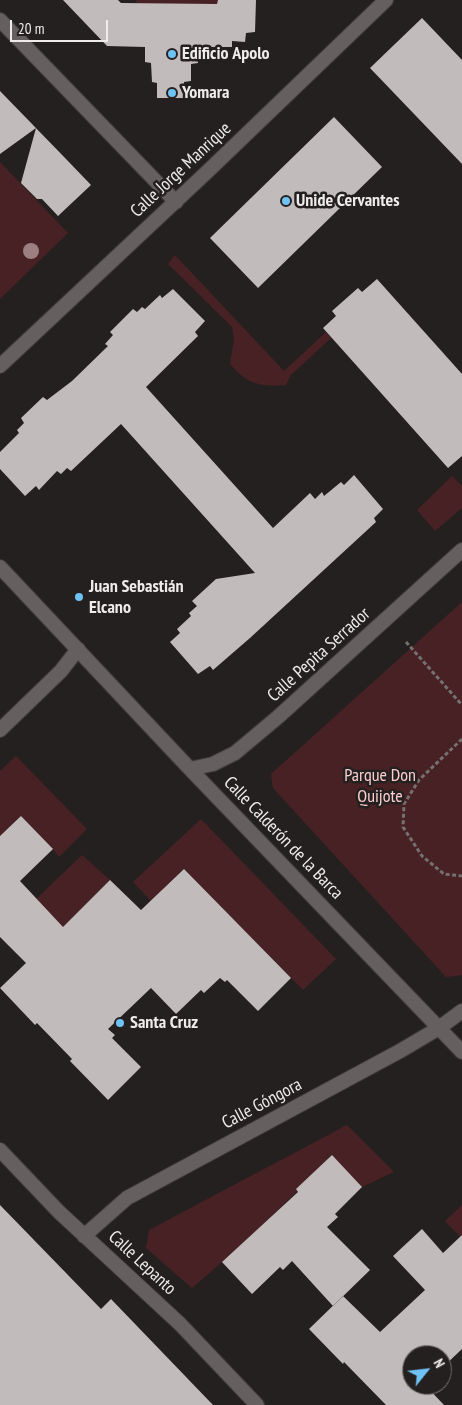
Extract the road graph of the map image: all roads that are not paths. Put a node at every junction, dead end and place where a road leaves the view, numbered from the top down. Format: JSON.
{"nodes":[{"id":1,"x":386,"y":0,"type":"edge"},
{"id":2,"x":0,"y":20,"type":"edge"},
{"id":3,"x":176,"y":202,"type":"junction"},
{"id":4,"x":0,"y":366,"type":"edge"},
{"id":5,"x":462,"y":550,"type":"edge"},
{"id":6,"x":0,"y":567,"type":"edge"},
{"id":7,"x":78,"y":649,"type":"junction"},
{"id":8,"x":0,"y":730,"type":"edge"},
{"id":9,"x":190,"y":769,"type":"junction"},
{"id":10,"x":462,"y":1011,"type":"edge"},
{"id":11,"x":439,"y":1028,"type":"junction"},
{"id":12,"x":462,"y":1052,"type":"edge"},
{"id":13,"x":0,"y":1150,"type":"edge"},
{"id":14,"x":84,"y":1236,"type":"junction"},
{"id":15,"x":257,"y":1405,"type":"edge"}],
"edges":[{"from":1,"to":3,"type":"street","name":"Calle Jorge Manrique"},
{"from":2,"to":3,"type":"street"},
{"from":3,"to":4,"type":"street","name":"Calle Jorge Manrique"},
{"from":5,"to":9,"type":"street","name":"Calle Pepita Serrador"},
{"from":6,"to":7,"type":"street","name":"Calle Calderón de la Barca"},
{"from":7,"to":8,"type":"street"},
{"from":7,"to":9,"type":"street","name":"Calle Calderón de la Barca"},
{"from":9,"to":11,"type":"street","name":"Calle Calderón de la Barca"},
{"from":10,"to":11,"type":"street","name":"Calle Góngora"},
{"from":11,"to":12,"type":"street","name":"Calle Calderón de la Barca"},
{"from":11,"to":14,"type":"street","name":"Calle Góngora"},
{"from":13,"to":14,"type":"street","name":"Calle Lepanto"},
{"from":14,"to":15,"type":"street","name":"Calle Lepanto"}]}
